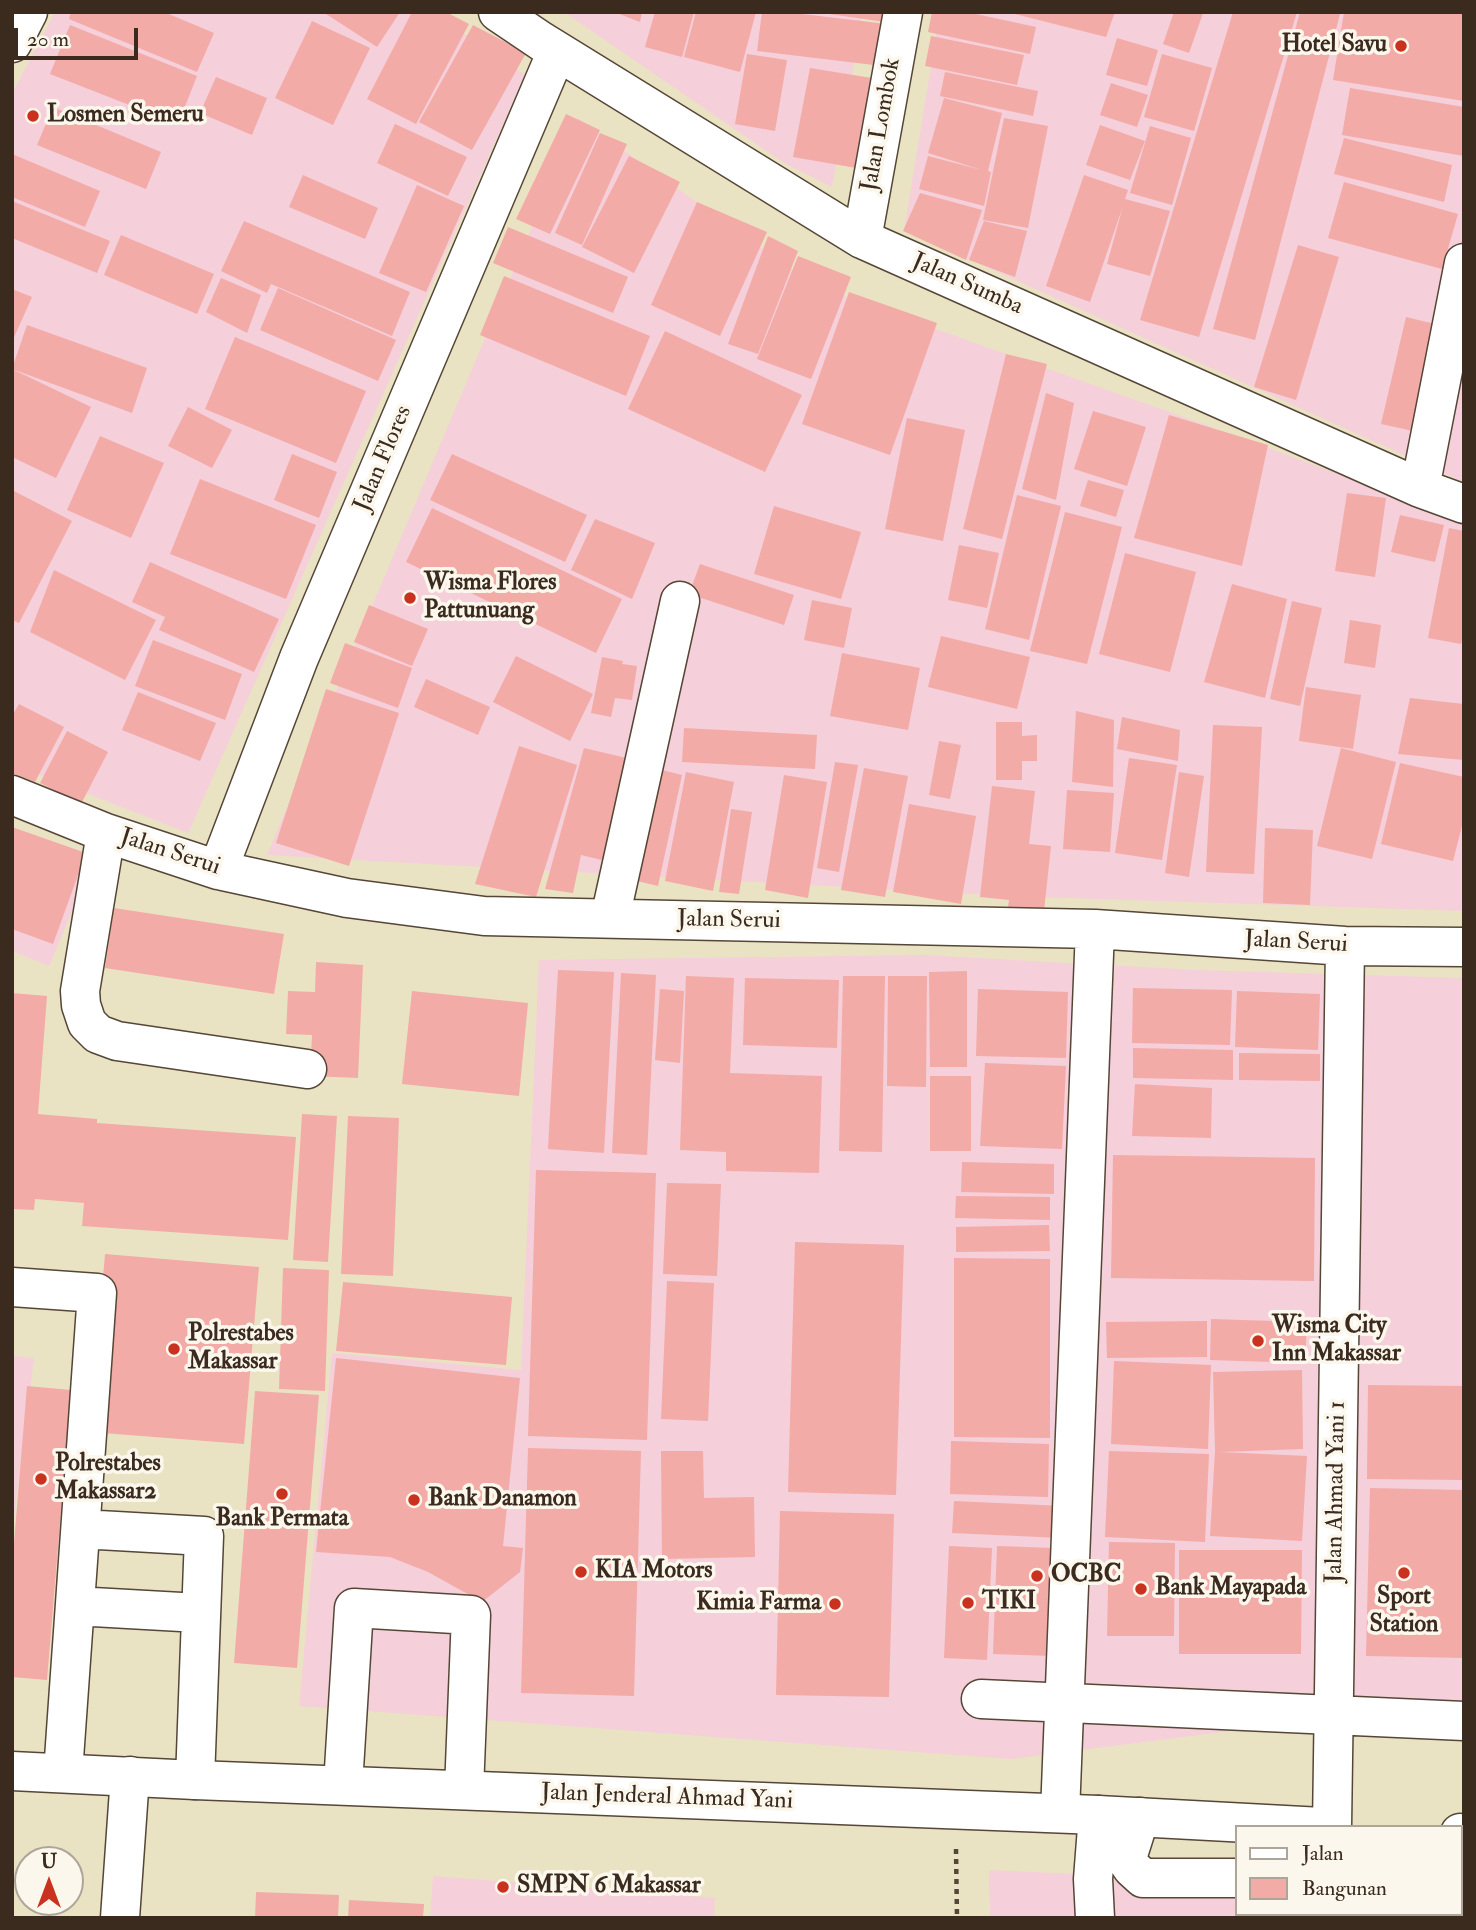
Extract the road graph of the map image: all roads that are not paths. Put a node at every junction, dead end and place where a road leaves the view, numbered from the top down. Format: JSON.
{"nodes":[{"id":1,"x":28,"y":12,"type":"edge"},
{"id":2,"x":498,"y":12,"type":"edge"},
{"id":3,"x":902,"y":12,"type":"edge"},
{"id":4,"x":12,"y":43,"type":"edge"},
{"id":5,"x":557,"y":51,"type":"junction"},
{"id":6,"x":862,"y":239,"type":"junction"},
{"id":7,"x":1464,"y":263,"type":"edge"},
{"id":8,"x":1420,"y":488,"type":"junction"},
{"id":9,"x":1464,"y":504,"type":"edge"},
{"id":10,"x":680,"y":601,"type":"dead end"},
{"id":11,"x":12,"y":794,"type":"edge"},
{"id":12,"x":106,"y":833,"type":"junction"},
{"id":13,"x":218,"y":870,"type":"junction"},
{"id":14,"x":610,"y":918,"type":"junction"},
{"id":15,"x":1095,"y":929,"type":"junction"},
{"id":16,"x":1345,"y":946,"type":"junction"},
{"id":17,"x":1464,"y":947,"type":"edge"},
{"id":18,"x":307,"y":1069,"type":"dead end"},
{"id":19,"x":12,"y":1287,"type":"edge"},
{"id":20,"x":81,"y":1529,"type":"junction"},
{"id":21,"x":75,"y":1606,"type":"junction"},
{"id":22,"x":200,"y":1613,"type":"junction"},
{"id":23,"x":981,"y":1699,"type":"dead end"},
{"id":24,"x":1064,"y":1703,"type":"junction"},
{"id":25,"x":1334,"y":1715,"type":"junction"},
{"id":26,"x":1464,"y":1721,"type":"edge"},
{"id":27,"x":12,"y":1771,"type":"edge"},
{"id":28,"x":63,"y":1773,"type":"junction"},
{"id":29,"x":130,"y":1776,"type":"junction"},
{"id":30,"x":195,"y":1780,"type":"junction"},
{"id":31,"x":343,"y":1786,"type":"junction"},
{"id":32,"x":464,"y":1790,"type":"junction"},
{"id":33,"x":1060,"y":1814,"type":"junction"},
{"id":34,"x":1098,"y":1815,"type":"junction"},
{"id":35,"x":1140,"y":1817,"type":"junction"},
{"id":36,"x":1279,"y":1825,"type":"edge"},
{"id":37,"x":1332,"y":1825,"type":"edge"},
{"id":38,"x":1234,"y":1878,"type":"edge"},
{"id":39,"x":120,"y":1918,"type":"edge"},
{"id":40,"x":1095,"y":1918,"type":"edge"}],
"edges":[{"from":1,"to":4,"type":"main road"},
{"from":2,"to":5,"type":"main road","name":"Jalan Sumba"},
{"from":3,"to":6,"type":"main road","name":"Jalan Lombok"},
{"from":5,"to":6,"type":"main road","name":"Jalan Sumba"},
{"from":5,"to":13,"type":"main road","name":"Jalan Flores"},
{"from":6,"to":8,"type":"main road","name":"Jalan Sumba"},
{"from":7,"to":8,"type":"main road"},
{"from":8,"to":9,"type":"main road","name":"Jalan Sumba"},
{"from":10,"to":14,"type":"main road"},
{"from":11,"to":12,"type":"main road","name":"Jalan Serui"},
{"from":12,"to":13,"type":"main road","name":"Jalan Serui"},
{"from":12,"to":18,"type":"main road"},
{"from":13,"to":14,"type":"main road","name":"Jalan Serui"},
{"from":14,"to":15,"type":"main road","name":"Jalan Serui"},
{"from":15,"to":16,"type":"main road","name":"Jalan Serui"},
{"from":15,"to":24,"type":"main road"},
{"from":16,"to":17,"type":"main road","name":"Jalan Serui"},
{"from":16,"to":25,"type":"main road","name":"Jalan Ahmad Yani 1"},
{"from":19,"to":20,"type":"main road"},
{"from":20,"to":21,"type":"main road"},
{"from":20,"to":22,"type":"main road"},
{"from":21,"to":22,"type":"main road"},
{"from":21,"to":28,"type":"main road"},
{"from":22,"to":30,"type":"main road"},
{"from":23,"to":24,"type":"main road"},
{"from":24,"to":25,"type":"main road"},
{"from":24,"to":33,"type":"main road"},
{"from":25,"to":26,"type":"main road"},
{"from":25,"to":37,"type":"main road","name":"Jalan Ahmad Yani 1"},
{"from":27,"to":28,"type":"main road","name":"Jalan Jenderal Ahmad Yani"},
{"from":28,"to":29,"type":"main road","name":"Jalan Jenderal Ahmad Yani"},
{"from":29,"to":30,"type":"main road","name":"Jalan Jenderal Ahmad Yani"},
{"from":29,"to":39,"type":"main road"},
{"from":30,"to":31,"type":"main road","name":"Jalan Jenderal Ahmad Yani"},
{"from":31,"to":32,"type":"main road","name":"Jalan Jenderal Ahmad Yani"},
{"from":31,"to":32,"type":"main road"},
{"from":32,"to":33,"type":"main road","name":"Jalan Jenderal Ahmad Yani"},
{"from":33,"to":34,"type":"main road","name":"Jalan Jenderal Ahmad Yani"},
{"from":34,"to":35,"type":"main road","name":"Jalan Jenderal Ahmad Yani"},
{"from":34,"to":40,"type":"main road"},
{"from":35,"to":36,"type":"main road","name":"Jalan Jenderal Ahmad Yani"},
{"from":35,"to":38,"type":"main road"}]}
